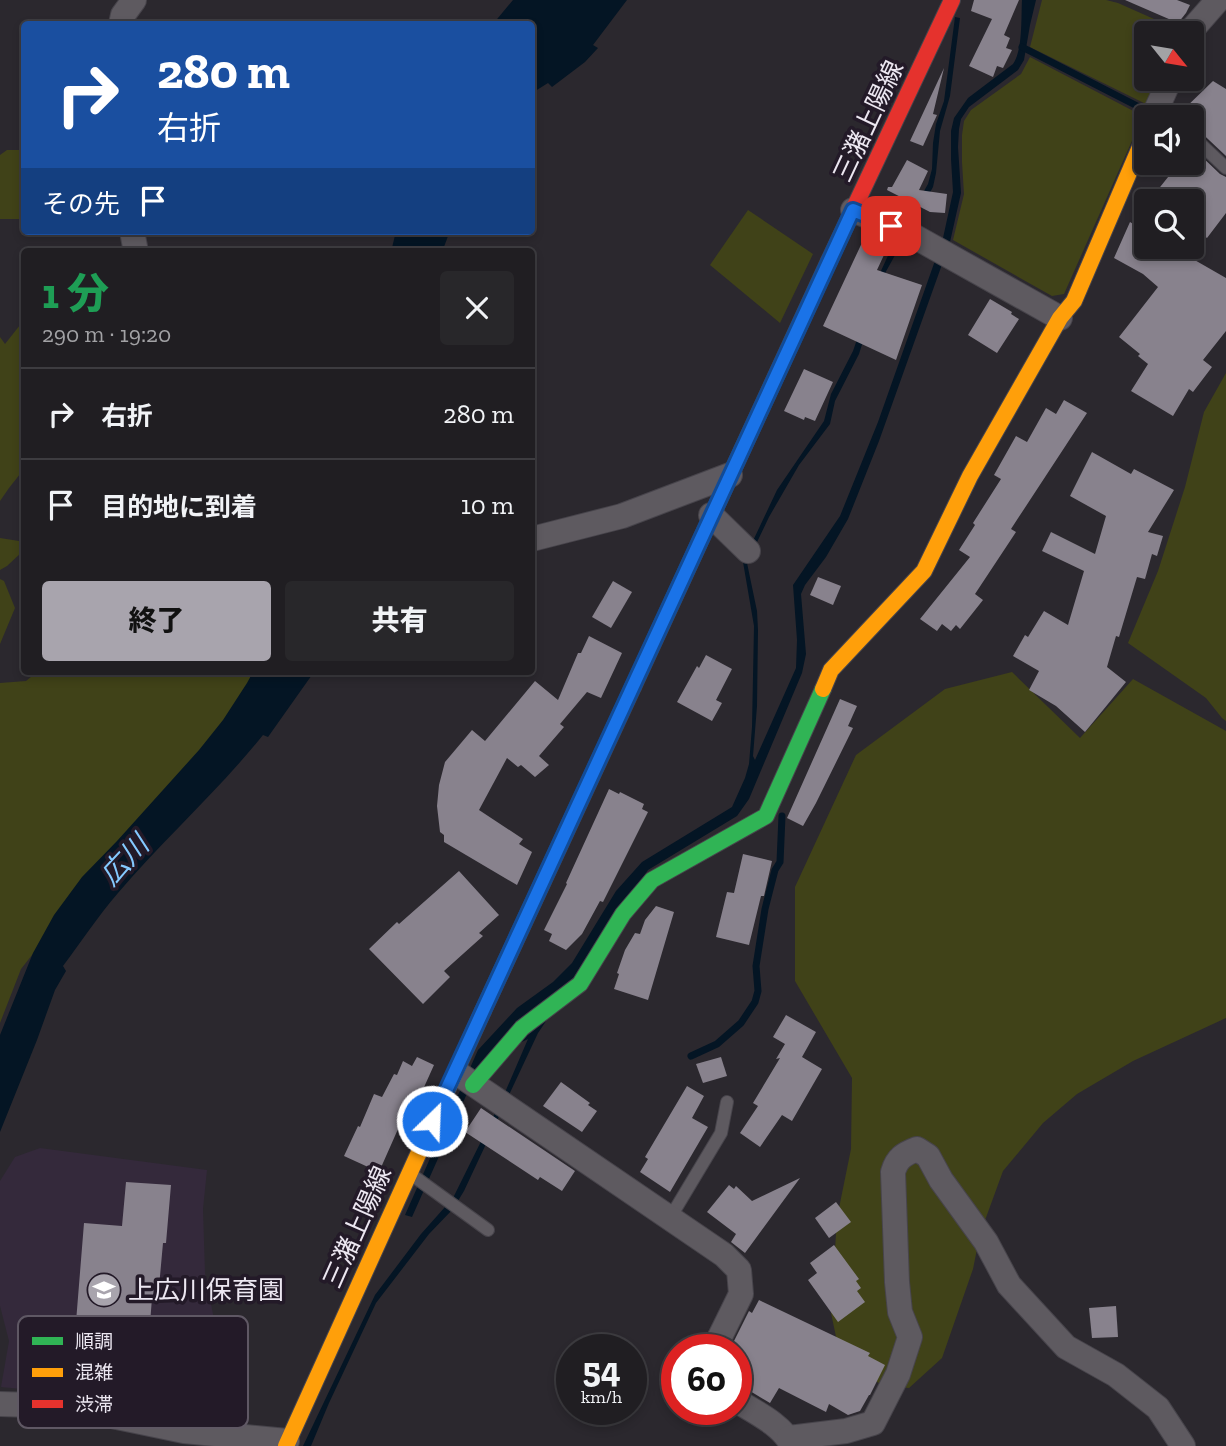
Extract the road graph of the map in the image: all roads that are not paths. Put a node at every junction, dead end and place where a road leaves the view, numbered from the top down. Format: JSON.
{"nodes":[{"id":1,"x":134,"y":0,"type":"edge"},
{"id":2,"x":952,"y":0,"type":"edge"},
{"id":3,"x":1218,"y":0,"type":"edge"},
{"id":4,"x":122,"y":21,"type":"edge"},
{"id":5,"x":1200,"y":21,"type":"edge"},
{"id":6,"x":1204,"y":147,"type":"edge"},
{"id":7,"x":1134,"y":161,"type":"edge"},
{"id":8,"x":1226,"y":167,"type":"edge"},
{"id":9,"x":853,"y":210,"type":"junction"},
{"id":10,"x":1060,"y":318,"type":"junction"},
{"id":11,"x":730,"y":475,"type":"junction"},
{"id":12,"x":711,"y":515,"type":"junction"},
{"id":13,"x":535,"y":538,"type":"edge"},
{"id":14,"x":748,"y":551,"type":"dead end"},
{"id":15,"x":463,"y":1077,"type":"junction"},
{"id":16,"x":727,"y":1102,"type":"dead end"},
{"id":17,"x":419,"y":1180,"type":"junction"},
{"id":18,"x":670,"y":1218,"type":"junction"},
{"id":19,"x":488,"y":1230,"type":"dead end"},
{"id":20,"x":721,"y":1334,"type":"edge"},
{"id":21,"x":0,"y":1404,"type":"edge"},
{"id":22,"x":18,"y":1405,"type":"edge"},
{"id":23,"x":752,"y":1410,"type":"edge"},
{"id":24,"x":170,"y":1428,"type":"edge"},
{"id":25,"x":790,"y":1442,"type":"edge"},
{"id":26,"x":286,"y":1443,"type":"edge"},
{"id":27,"x":1184,"y":1446,"type":"edge"}],
"edges":[{"from":1,"to":4,"type":"street"},
{"from":2,"to":9,"type":"main road","name":"三潴上陽線"},
{"from":3,"to":5,"type":"street"},
{"from":6,"to":8,"type":"lane"},
{"from":7,"to":10,"type":"main road"},
{"from":9,"to":10,"type":"street"},
{"from":9,"to":11,"type":"main road","name":"三潴上陽線"},
{"from":10,"to":15,"type":"main road"},
{"from":11,"to":12,"type":"main road","name":"三潴上陽線"},
{"from":11,"to":13,"type":"street"},
{"from":12,"to":14,"type":"street"},
{"from":12,"to":15,"type":"main road","name":"三潴上陽線"},
{"from":15,"to":17,"type":"main road","name":"三潴上陽線"},
{"from":15,"to":18,"type":"street"},
{"from":16,"to":18,"type":"lane"},
{"from":17,"to":19,"type":"lane"},
{"from":17,"to":26,"type":"main road","name":"三潴上陽線"},
{"from":18,"to":20,"type":"street"},
{"from":21,"to":22,"type":"street"},
{"from":23,"to":25,"type":"street"},
{"from":24,"to":26,"type":"street"},
{"from":25,"to":27,"type":"street"}]}
